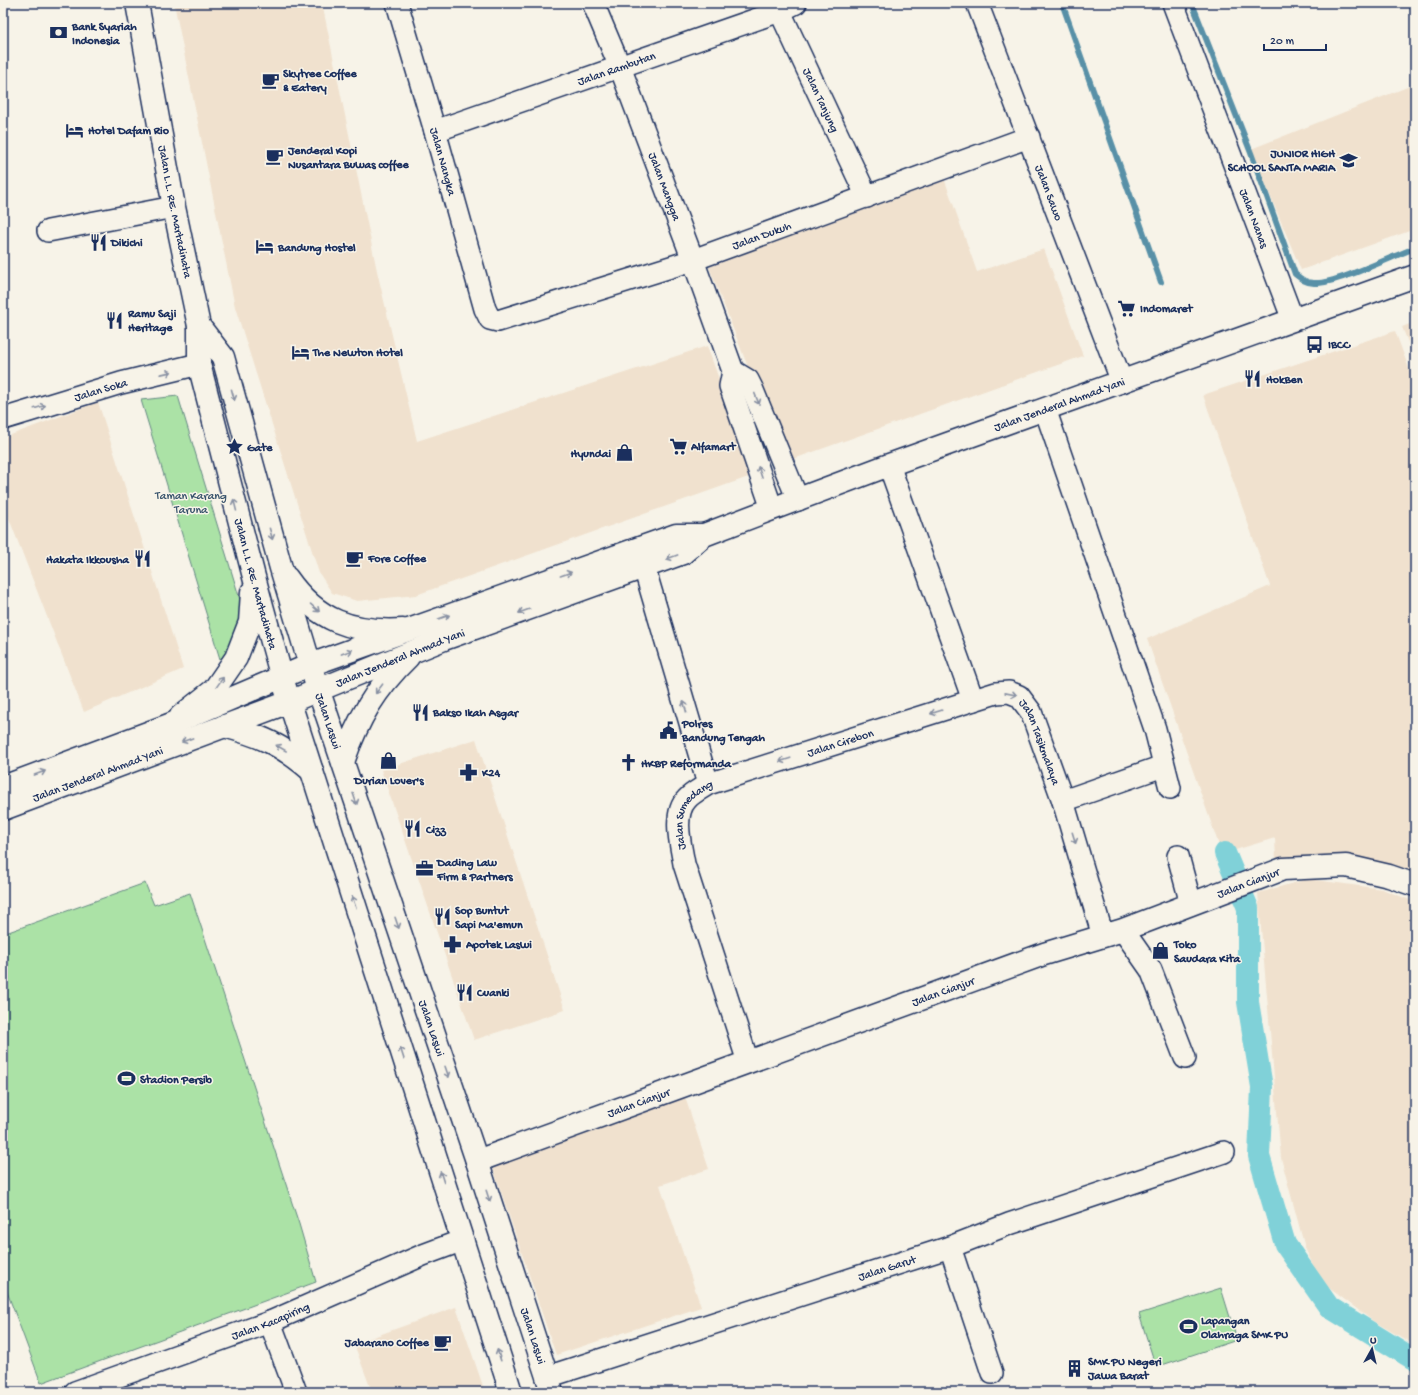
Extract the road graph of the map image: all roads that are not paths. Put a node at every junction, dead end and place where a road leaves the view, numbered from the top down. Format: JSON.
{"nodes":[{"id":1,"x":137,"y":3,"type":"edge"},
{"id":2,"x":397,"y":3,"type":"edge"},
{"id":3,"x":593,"y":3,"type":"edge"},
{"id":4,"x":977,"y":3,"type":"edge"},
{"id":5,"x":1173,"y":3,"type":"edge"},
{"id":6,"x":784,"y":6,"type":"edge"},
{"id":7,"x":620,"y":67,"type":"junction"},
{"id":8,"x":435,"y":131,"type":"junction"},
{"id":9,"x":1029,"y":137,"type":"junction"},
{"id":10,"x":867,"y":197,"type":"junction"},
{"id":11,"x":174,"y":207,"type":"junction"},
{"id":12,"x":48,"y":231,"type":"dead end"},
{"id":13,"x":693,"y":260,"type":"junction"},
{"id":14,"x":1415,"y":276,"type":"edge"},
{"id":15,"x":490,"y":319,"type":"joint"},
{"id":16,"x":1293,"y":320,"type":"junction"},
{"id":17,"x":199,"y":326,"type":"junction"},
{"id":18,"x":199,"y":364,"type":"junction"},
{"id":19,"x":733,"y":371,"type":"junction"},
{"id":20,"x":1122,"y":382,"type":"junction"},
{"id":21,"x":1045,"y":409,"type":"junction"},
{"id":22,"x":3,"y":419,"type":"edge"},
{"id":23,"x":889,"y":465,"type":"junction"},
{"id":24,"x":798,"y":500,"type":"junction"},
{"id":25,"x":772,"y":509,"type":"junction"},
{"id":26,"x":704,"y":535,"type":"junction"},
{"id":27,"x":644,"y":567,"type":"junction"},
{"id":28,"x":280,"y":568,"type":"junction"},
{"id":29,"x":254,"y":577,"type":"junction"},
{"id":30,"x":407,"y":630,"type":"junction"},
{"id":31,"x":415,"y":651,"type":"junction"},
{"id":32,"x":310,"y":665,"type":"junction"},
{"id":33,"x":282,"y":678,"type":"junction"},
{"id":34,"x":317,"y":689,"type":"junction"},
{"id":35,"x":973,"y":700,"type":"junction"},
{"id":36,"x":289,"y":702,"type":"junction"},
{"id":37,"x":169,"y":725,"type":"junction"},
{"id":38,"x":224,"y":726,"type":"junction"},
{"id":39,"x":342,"y":762,"type":"junction"},
{"id":40,"x":1163,"y":766,"type":"junction"},
{"id":41,"x":312,"y":772,"type":"junction"},
{"id":42,"x":708,"y":784,"type":"junction"},
{"id":43,"x":3,"y":787,"type":"edge"},
{"id":44,"x":1170,"y":788,"type":"dead end"},
{"id":45,"x":1063,"y":801,"type":"junction"},
{"id":46,"x":3,"y":809,"type":"edge"},
{"id":47,"x":1178,"y":856,"type":"dead end"},
{"id":48,"x":1415,"y":885,"type":"edge"},
{"id":49,"x":1191,"y":904,"type":"junction"},
{"id":50,"x":1113,"y":933,"type":"junction"},
{"id":51,"x":1185,"y":1058,"type":"dead end"},
{"id":52,"x":748,"y":1062,"type":"junction"},
{"id":53,"x":1224,"y":1152,"type":"dead end"},
{"id":54,"x":477,"y":1161,"type":"junction"},
{"id":55,"x":462,"y":1240,"type":"junction"},
{"id":56,"x":950,"y":1247,"type":"junction"},
{"id":57,"x":270,"y":1322,"type":"junction"},
{"id":58,"x":992,"y":1373,"type":"dead end"},
{"id":59,"x":549,"y":1385,"type":"edge"},
{"id":60,"x":75,"y":1392,"type":"edge"},
{"id":61,"x":296,"y":1392,"type":"edge"},
{"id":62,"x":511,"y":1392,"type":"edge"}],
"edges":[{"from":1,"to":11,"type":"main road","name":"Jalan L.L. RE. Martadinata"},
{"from":2,"to":8,"type":"street","name":"Jalan Nangka"},
{"from":3,"to":7,"type":"street","name":"Jalan Mangga"},
{"from":4,"to":9,"type":"street","name":"Jalan Sawo"},
{"from":5,"to":16,"type":"street","name":"Jalan Nanas"},
{"from":6,"to":7,"type":"street","name":"Jalan Rambutan"},
{"from":6,"to":10,"type":"street","name":"Jalan Tanjung"},
{"from":7,"to":8,"type":"street","name":"Jalan Rambutan"},
{"from":7,"to":13,"type":"street","name":"Jalan Mangga"},
{"from":8,"to":15,"type":"street","name":"Jalan Nangka"},
{"from":9,"to":10,"type":"street","name":"Jalan Dukuh"},
{"from":9,"to":20,"type":"street","name":"Jalan Sawo"},
{"from":10,"to":13,"type":"street","name":"Jalan Dukuh"},
{"from":11,"to":12,"type":"street"},
{"from":11,"to":17,"type":"main road","name":"Jalan L.L. RE. Martadinata"},
{"from":13,"to":15,"type":"street","name":"Jalan Dukuh"},
{"from":13,"to":19,"type":"street","name":"Jalan Mangga"},
{"from":14,"to":16,"type":"main road","name":"Jalan Jenderal Ahmad Yani"},
{"from":16,"to":20,"type":"main road","name":"Jalan Jenderal Ahmad Yani"},
{"from":17,"to":18,"type":"main road","name":"Jalan L.L. RE. Martadinata"},
{"from":17,"to":28,"type":"main road","name":"Jalan L.L. RE. Martadinata","one_way":true},
{"from":22,"to":18,"type":"street","name":"Jalan Soka","one_way":true},
{"from":29,"to":18,"type":"main road","name":"Jalan L.L. RE. Martadinata","one_way":true},
{"from":19,"to":24,"type":"street","one_way":true},
{"from":25,"to":19,"type":"street","name":"Jalan Mangga","one_way":true},
{"from":20,"to":21,"type":"main road","name":"Jalan Jenderal Ahmad Yani"},
{"from":21,"to":23,"type":"main road","name":"Jalan Jenderal Ahmad Yani"},
{"from":21,"to":40,"type":"street"},
{"from":23,"to":24,"type":"main road","name":"Jalan Jenderal Ahmad Yani"},
{"from":23,"to":35,"type":"street"},
{"from":24,"to":25,"type":"main road","name":"Jalan Jenderal Ahmad Yani"},
{"from":25,"to":26,"type":"main road","name":"Jalan Jenderal Ahmad Yani"},
{"from":26,"to":27,"type":"main road","name":"Jalan Jenderal Ahmad Yani","one_way":true},
{"from":30,"to":26,"type":"main road","name":"Jalan Jenderal Ahmad Yani","one_way":true},
{"from":27,"to":31,"type":"main road","name":"Jalan Jenderal Ahmad Yani","one_way":true},
{"from":42,"to":27,"type":"street","name":"Jalan Sumedang","one_way":true},
{"from":28,"to":30,"type":"main road","one_way":true},
{"from":28,"to":32,"type":"main road","name":"Jalan L.L. RE. Martadinata"},
{"from":29,"to":33,"type":"main road","name":"Jalan L.L. RE. Martadinata"},
{"from":37,"to":29,"type":"main road","one_way":true},
{"from":32,"to":30,"type":"main road","name":"Jalan Jenderal Ahmad Yani","one_way":true},
{"from":31,"to":34,"type":"main road","name":"Jalan Jenderal Ahmad Yani"},
{"from":31,"to":39,"type":"main road","one_way":true},
{"from":32,"to":33,"type":"main road","name":"Jalan Jenderal Ahmad Yani"},
{"from":32,"to":34,"type":"main road","name":"Jalan Laswi"},
{"from":33,"to":36,"type":"main road"},
{"from":33,"to":37,"type":"main road","name":"Jalan Jenderal Ahmad Yani"},
{"from":34,"to":36,"type":"main road","name":"Jalan Jenderal Ahmad Yani"},
{"from":34,"to":39,"type":"main road","name":"Jalan Laswi"},
{"from":35,"to":42,"type":"street","name":"Jalan Cirebon","one_way":true},
{"from":35,"to":45,"type":"street","name":"Jalan Tasikmalaya","one_way":true},
{"from":36,"to":38,"type":"main road","name":"Jalan Jenderal Ahmad Yani"},
{"from":36,"to":41,"type":"main road"},
{"from":43,"to":37,"type":"main road","name":"Jalan Jenderal Ahmad Yani","one_way":true},
{"from":41,"to":38,"type":"main road","one_way":true},
{"from":38,"to":46,"type":"main road","name":"Jalan Jenderal Ahmad Yani","one_way":true},
{"from":39,"to":54,"type":"main road","name":"Jalan Laswi","one_way":true},
{"from":40,"to":44,"type":"street"},
{"from":40,"to":45,"type":"street"},
{"from":55,"to":41,"type":"main road","one_way":true},
{"from":42,"to":52,"type":"street","name":"Jalan Sumedang"},
{"from":45,"to":50,"type":"street","name":"Jalan Tasikmalaya","one_way":true},
{"from":47,"to":49,"type":"street"},
{"from":48,"to":49,"type":"main road","name":"Jalan Cianjur"},
{"from":49,"to":50,"type":"main road","name":"Jalan Cianjur"},
{"from":50,"to":51,"type":"street","name":"Jalan Tasikmalaya"},
{"from":50,"to":52,"type":"main road","name":"Jalan Cianjur"},
{"from":52,"to":54,"type":"main road","name":"Jalan Cianjur"},
{"from":53,"to":56,"type":"street","name":"Jalan Garut"},
{"from":54,"to":59,"type":"main road","name":"Jalan Laswi","one_way":true},
{"from":55,"to":57,"type":"street","name":"Jalan Kacapiring"},
{"from":62,"to":55,"type":"main road","one_way":true},
{"from":56,"to":58,"type":"street"},
{"from":56,"to":59,"type":"street","name":"Jalan Garut"},
{"from":57,"to":60,"type":"street","name":"Jalan Kacapiring"},
{"from":57,"to":61,"type":"street"}]}
